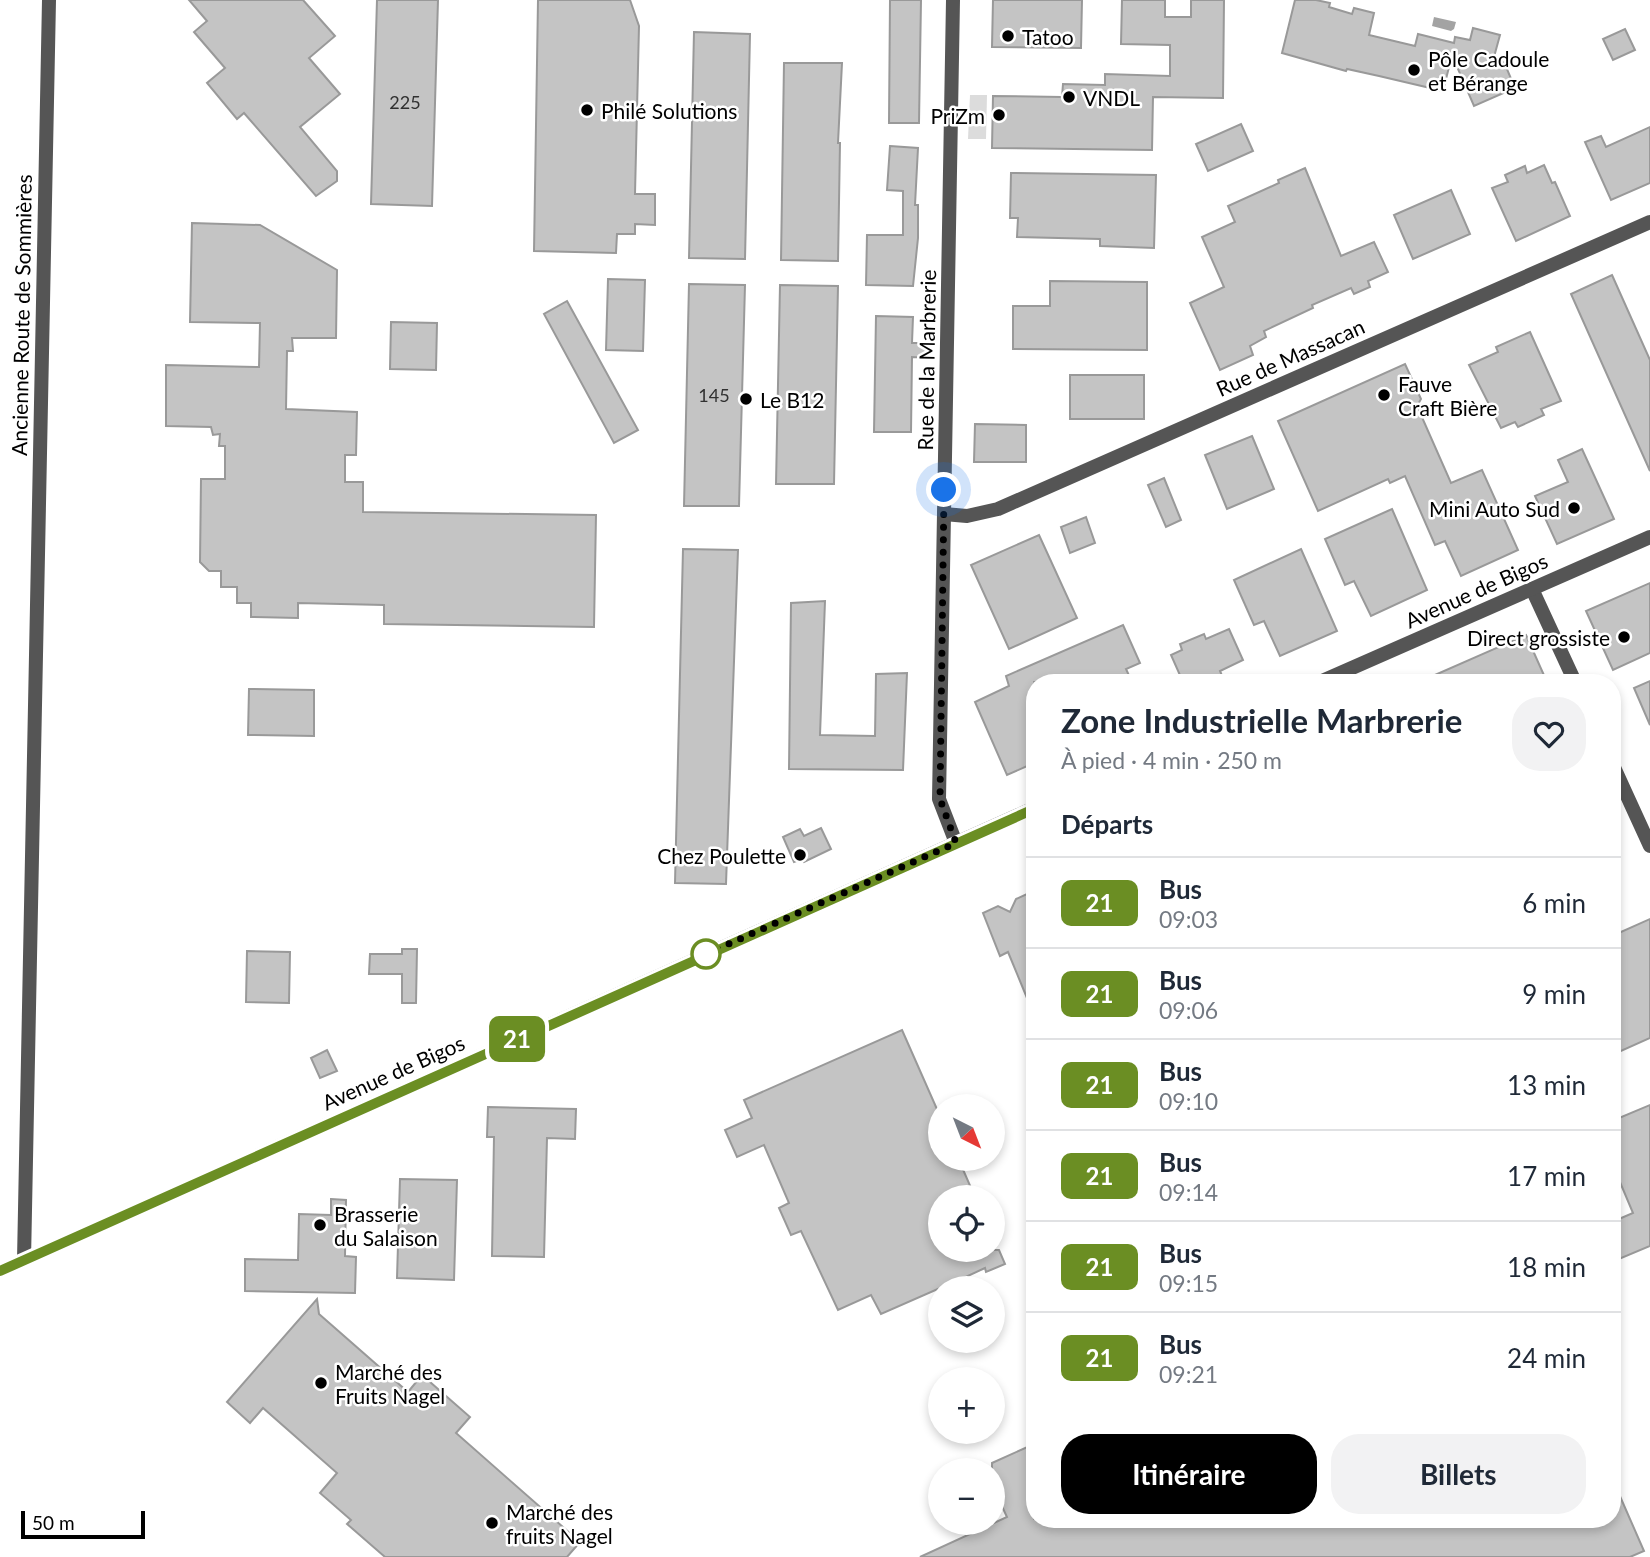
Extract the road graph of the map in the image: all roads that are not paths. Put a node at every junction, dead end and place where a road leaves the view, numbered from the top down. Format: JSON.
{"nodes":[{"id":1,"x":49,"y":0,"type":"edge"},
{"id":2,"x":953,"y":0,"type":"edge"},
{"id":3,"x":1650,"y":222,"type":"edge"},
{"id":4,"x":944,"y":514,"type":"junction"},
{"id":5,"x":1650,"y":537,"type":"edge"},
{"id":6,"x":1532,"y":589,"type":"junction"},
{"id":7,"x":1338,"y":674,"type":"edge"},
{"id":8,"x":1571,"y":674,"type":"edge"},
{"id":9,"x":1621,"y":783,"type":"edge"},
{"id":10,"x":1026,"y":812,"type":"edge"},
{"id":11,"x":956,"y":843,"type":"junction"},
{"id":12,"x":1650,"y":846,"type":"edge"},
{"id":13,"x":24,"y":1260,"type":"junction"},
{"id":14,"x":0,"y":1271,"type":"edge"}],
"edges":[{"from":1,"to":13,"type":"street","name":"Ancienne Route de Sommières"},
{"from":2,"to":4,"type":"street","name":"Rue de la Marbrerie"},
{"from":3,"to":4,"type":"street","name":"Rue de Massacan"},
{"from":4,"to":11,"type":"street","name":"Rue de la Marbrerie"},
{"from":5,"to":6,"type":"street","name":"Avenue de Bigos"},
{"from":6,"to":7,"type":"street","name":"Avenue de Bigos"},
{"from":6,"to":8,"type":"street"},
{"from":9,"to":12,"type":"street"},
{"from":10,"to":11,"type":"street","name":"Avenue de Bigos"},
{"from":11,"to":13,"type":"street","name":"Avenue de Bigos"},
{"from":13,"to":14,"type":"street","name":"Avenue de Bigos"}]}
